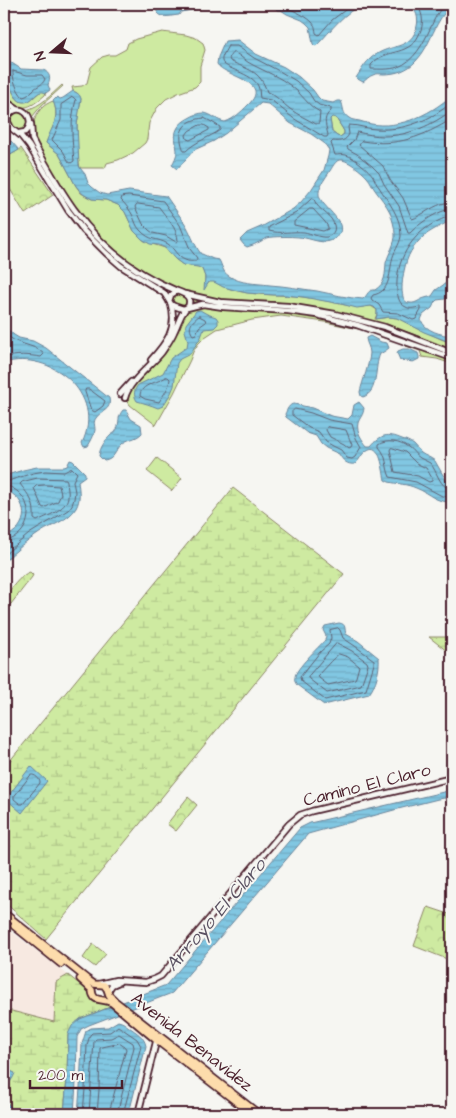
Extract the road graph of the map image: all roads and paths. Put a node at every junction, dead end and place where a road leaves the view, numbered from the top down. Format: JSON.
{"nodes":[{"id":1,"x":4,"y":100,"type":"edge"},
{"id":2,"x":4,"y":107,"type":"edge"},
{"id":3,"x":17,"y":109,"type":"junction"},
{"id":4,"x":8,"y":118,"type":"junction"},
{"id":5,"x":31,"y":124,"type":"junction"},
{"id":6,"x":18,"y":133,"type":"junction"},
{"id":7,"x":177,"y":291,"type":"junction"},
{"id":8,"x":185,"y":294,"type":"junction"},
{"id":9,"x":170,"y":302,"type":"junction"},
{"id":10,"x":187,"y":307,"type":"junction"},
{"id":11,"x":452,"y":353,"type":"edge"},
{"id":12,"x":452,"y":358,"type":"edge"},
{"id":13,"x":120,"y":394,"type":"dead end"},
{"id":14,"x":125,"y":398,"type":"dead end"},
{"id":15,"x":452,"y":778,"type":"edge"},
{"id":16,"x":4,"y":913,"type":"edge"},
{"id":17,"x":4,"y":918,"type":"edge"},
{"id":18,"x":123,"y":981,"type":"junction"},
{"id":19,"x":98,"y":984,"type":"junction"},
{"id":20,"x":92,"y":990,"type":"junction"},
{"id":21,"x":107,"y":992,"type":"junction"},
{"id":22,"x":102,"y":999,"type":"junction"},
{"id":23,"x":113,"y":1002,"type":"junction"},
{"id":24,"x":157,"y":1038,"type":"junction"},
{"id":25,"x":138,"y":1114,"type":"edge"},
{"id":26,"x":252,"y":1114,"type":"edge"},
{"id":27,"x":259,"y":1114,"type":"edge"}],
"edges":[{"from":1,"to":3,"type":"street"},
{"from":2,"to":4,"type":"street"},
{"from":3,"to":4,"type":"street"},
{"from":3,"to":5,"type":"street"},
{"from":4,"to":6,"type":"street"},
{"from":5,"to":6,"type":"street"},
{"from":5,"to":7,"type":"street"},
{"from":6,"to":9,"type":"street"},
{"from":7,"to":8,"type":"street"},
{"from":7,"to":9,"type":"street"},
{"from":8,"to":10,"type":"street"},
{"from":8,"to":11,"type":"street"},
{"from":9,"to":10,"type":"street"},
{"from":9,"to":13,"type":"street"},
{"from":10,"to":12,"type":"street"},
{"from":10,"to":14,"type":"street"},
{"from":15,"to":18,"type":"street","name":"Camino El Claro"},
{"from":16,"to":19,"type":"main road"},
{"from":17,"to":20,"type":"main road"},
{"from":18,"to":19,"type":"street","name":"Camino El Claro"},
{"from":18,"to":21,"type":"street"},
{"from":19,"to":20,"type":"main road"},
{"from":19,"to":21,"type":"main road"},
{"from":20,"to":22,"type":"main road"},
{"from":21,"to":22,"type":"main road"},
{"from":21,"to":23,"type":"main road","name":"Avenida Benavídez"},
{"from":22,"to":23,"type":"main road","name":"Avenida Benavídez"},
{"from":23,"to":24,"type":"main road","name":"Avenida Benavídez"},
{"from":24,"to":25,"type":"street"},
{"from":24,"to":26,"type":"main road","name":"Avenida Benavídez"},
{"from":24,"to":27,"type":"main road","name":"Avenida Benavídez"}]}
